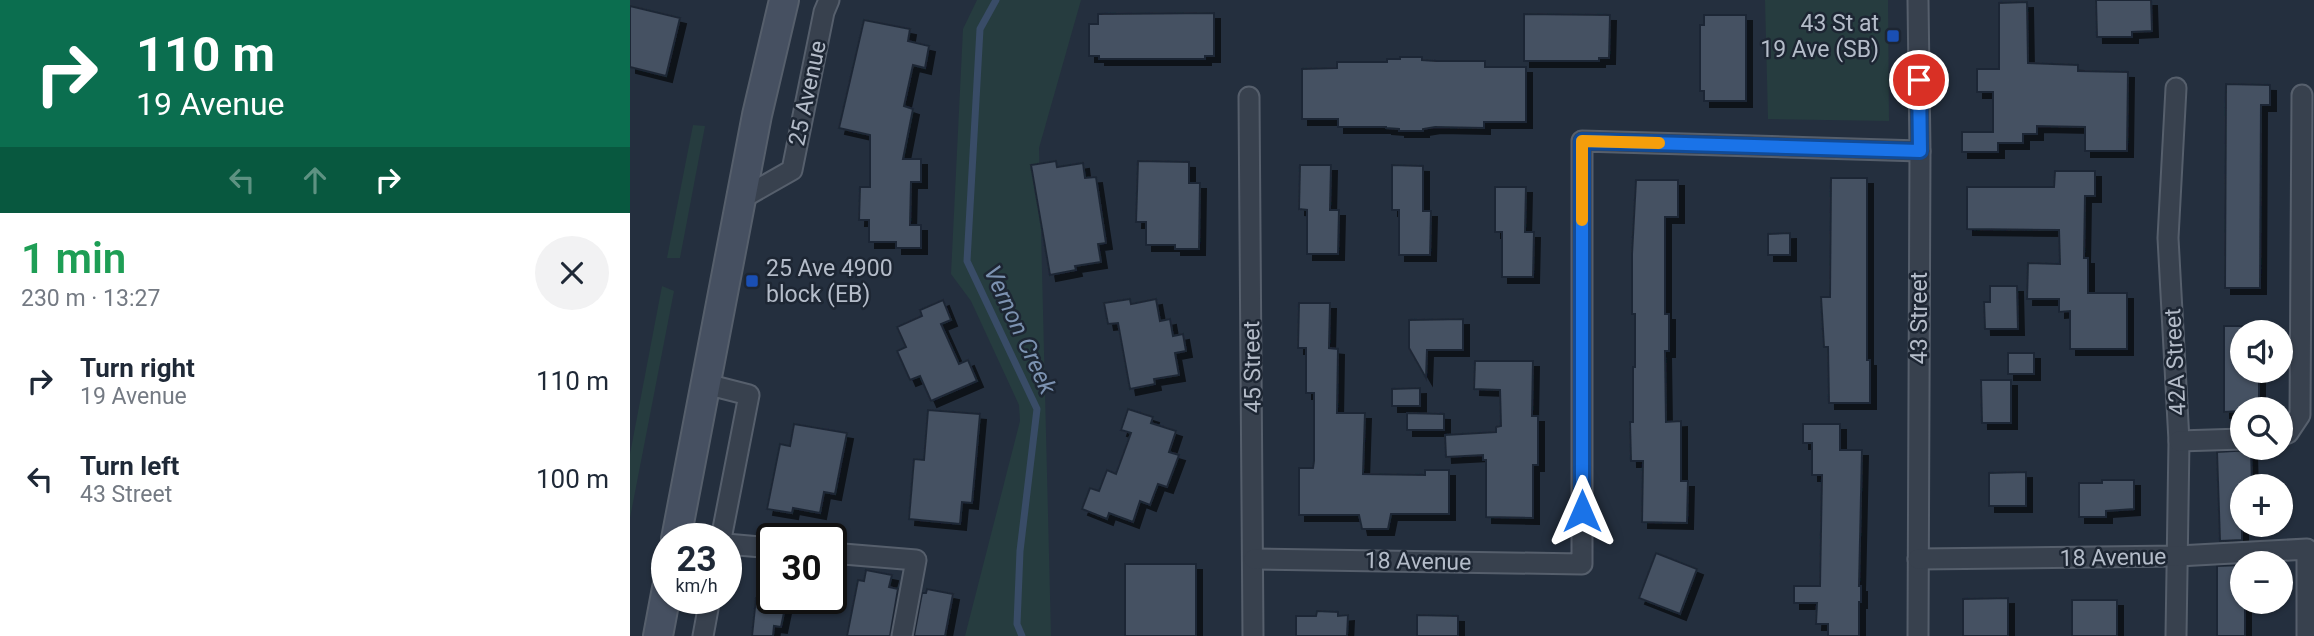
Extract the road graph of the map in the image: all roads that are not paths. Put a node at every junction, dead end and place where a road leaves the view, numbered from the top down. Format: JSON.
{"nodes":[{"id":1,"x":784,"y":0,"type":"edge"},
{"id":2,"x":829,"y":0,"type":"edge"},
{"id":3,"x":1918,"y":0,"type":"edge"},
{"id":4,"x":2176,"y":88,"type":"dead end"},
{"id":5,"x":2302,"y":95,"type":"dead end"},
{"id":6,"x":1249,"y":97,"type":"dead end"},
{"id":7,"x":1920,"y":151,"type":"junction"},
{"id":8,"x":741,"y":199,"type":"junction"},
{"id":9,"x":706,"y":384,"type":"junction"},
{"id":10,"x":2293,"y":425,"type":"edge"},
{"id":11,"x":2230,"y":439,"type":"edge"},
{"id":12,"x":2179,"y":441,"type":"junction"},
{"id":13,"x":679,"y":523,"type":"edge"},
{"id":14,"x":724,"y":523,"type":"edge"},
{"id":15,"x":847,"y":554,"type":"edge"},
{"id":16,"x":2178,"y":556,"type":"junction"},
{"id":17,"x":1254,"y":559,"type":"junction"},
{"id":18,"x":1918,"y":559,"type":"junction"},
{"id":19,"x":662,"y":614,"type":"edge"},
{"id":20,"x":707,"y":614,"type":"edge"},
{"id":21,"x":658,"y":636,"type":"edge"},
{"id":22,"x":703,"y":636,"type":"edge"},
{"id":23,"x":902,"y":636,"type":"edge"},
{"id":24,"x":1253,"y":636,"type":"edge"},
{"id":25,"x":1918,"y":636,"type":"edge"},
{"id":26,"x":2176,"y":636,"type":"edge"},
{"id":27,"x":2307,"y":636,"type":"edge"}],
"edges":[{"from":1,"to":8,"type":"main road","name":"25 Avenue"},
{"from":2,"to":8,"type":"street","name":"25 Avenue"},
{"from":3,"to":7,"type":"street","name":"43 Street"},
{"from":4,"to":12,"type":"street","name":"42A Street"},
{"from":5,"to":10,"type":"street"},
{"from":6,"to":17,"type":"street","name":"45 Street"},
{"from":7,"to":17,"type":"street","name":"18 Avenue"},
{"from":7,"to":18,"type":"street","name":"43 Street"},
{"from":8,"to":9,"type":"main road","name":"25 Avenue"},
{"from":9,"to":13,"type":"main road","name":"25 Avenue"},
{"from":9,"to":14,"type":"street"},
{"from":11,"to":12,"type":"street"},
{"from":12,"to":16,"type":"street","name":"42A Street"},
{"from":15,"to":23,"type":"street"},
{"from":16,"to":18,"type":"street","name":"18 Avenue"},
{"from":16,"to":26,"type":"street","name":"42A Street"},
{"from":16,"to":27,"type":"street","name":"18 Avenue"},
{"from":17,"to":24,"type":"street","name":"45 Street"},
{"from":18,"to":25,"type":"street","name":"43 Street"},
{"from":19,"to":21,"type":"main road"},
{"from":20,"to":22,"type":"street"}]}
